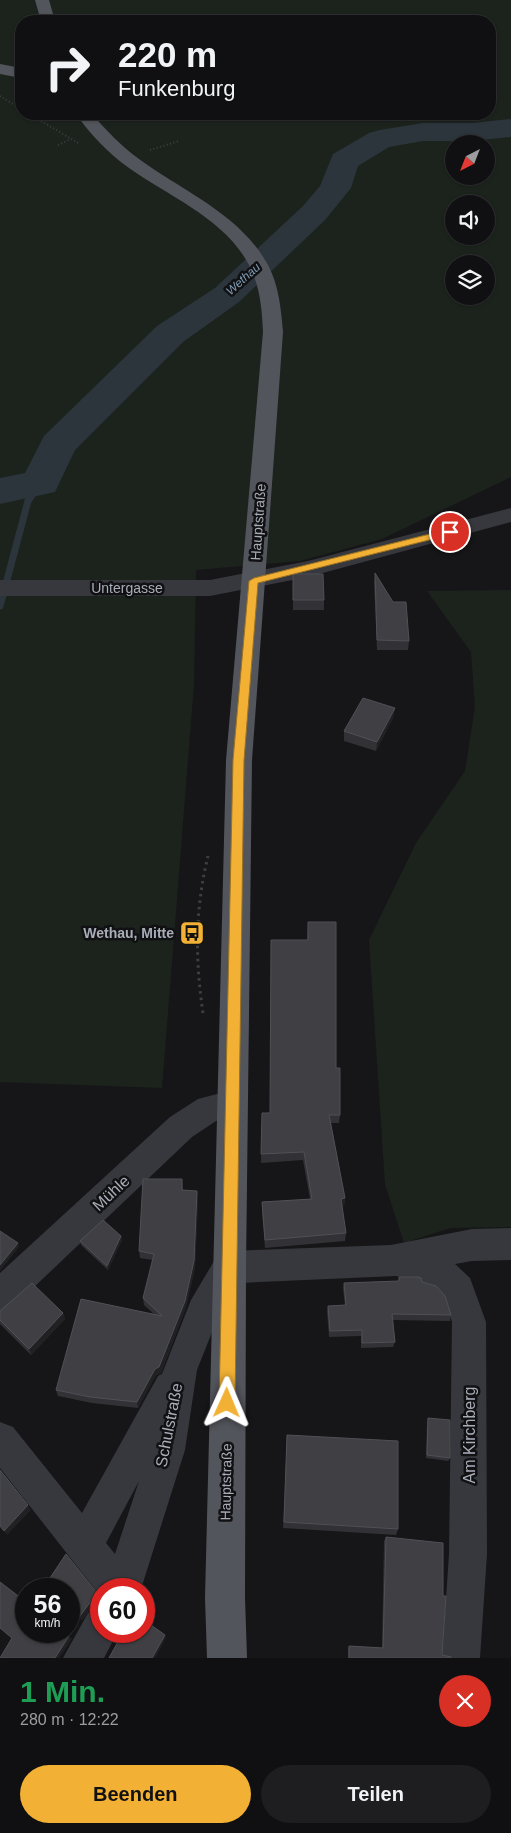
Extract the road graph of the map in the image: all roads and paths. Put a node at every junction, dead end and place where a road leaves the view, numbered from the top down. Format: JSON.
{"nodes":[{"id":1,"x":42,"y":0,"type":"edge"},
{"id":2,"x":46,"y":15,"type":"edge"},
{"id":3,"x":15,"y":59,"type":"edge"},
{"id":4,"x":0,"y":61,"type":"edge"},
{"id":5,"x":0,"y":68,"type":"edge"},
{"id":6,"x":15,"y":72,"type":"edge"},
{"id":7,"x":0,"y":96,"type":"edge"},
{"id":8,"x":15,"y":105,"type":"edge"},
{"id":9,"x":89,"y":120,"type":"edge"},
{"id":10,"x":511,"y":515,"type":"edge"},
{"id":11,"x":254,"y":581,"type":"junction"},
{"id":12,"x":9,"y":588,"type":"edge"},
{"id":13,"x":232,"y":1104,"type":"junction"},
{"id":14,"x":511,"y":1244,"type":"edge"},
{"id":15,"x":391,"y":1261,"type":"junction"},
{"id":16,"x":229,"y":1267,"type":"junction"},
{"id":17,"x":0,"y":1296,"type":"edge"},
{"id":18,"x":180,"y":1370,"type":"junction"},
{"id":19,"x":0,"y":1440,"type":"edge"},
{"id":20,"x":85,"y":1544,"type":"junction"},
{"id":21,"x":112,"y":1578,"type":"edge"},
{"id":22,"x":125,"y":1578,"type":"edge"},
{"id":23,"x":91,"y":1643,"type":"edge"},
{"id":24,"x":82,"y":1658,"type":"edge"},
{"id":25,"x":226,"y":1658,"type":"edge"},
{"id":26,"x":461,"y":1658,"type":"edge"}],
"edges":[{"from":1,"to":2,"type":"main road"},
{"from":3,"to":4,"type":"main road"},
{"from":5,"to":6,"type":"main road"},
{"from":7,"to":8,"type":"path"},
{"from":9,"to":11,"type":"main road","name":"Hauptstraße"},
{"from":10,"to":11,"type":"street","name":"Untergasse"},
{"from":11,"to":12,"type":"street","name":"Untergasse"},
{"from":11,"to":13,"type":"main road","name":"Hauptstraße"},
{"from":13,"to":16,"type":"main road","name":"Hauptstraße"},
{"from":13,"to":17,"type":"street","name":"Mühle"},
{"from":14,"to":15,"type":"street","name":"Am Kirchberg"},
{"from":15,"to":16,"type":"street","name":"Am Kirchberg"},
{"from":15,"to":26,"type":"street","name":"Am Kirchberg"},
{"from":16,"to":18,"type":"street","name":"Schulstraße"},
{"from":16,"to":25,"type":"main road","name":"Hauptstraße"},
{"from":18,"to":20,"type":"street"},
{"from":18,"to":22,"type":"street","name":"Schulstraße"},
{"from":19,"to":20,"type":"street","name":"Schulstraße"},
{"from":20,"to":21,"type":"street","name":"Schulstraße"},
{"from":23,"to":24,"type":"street"}]}
